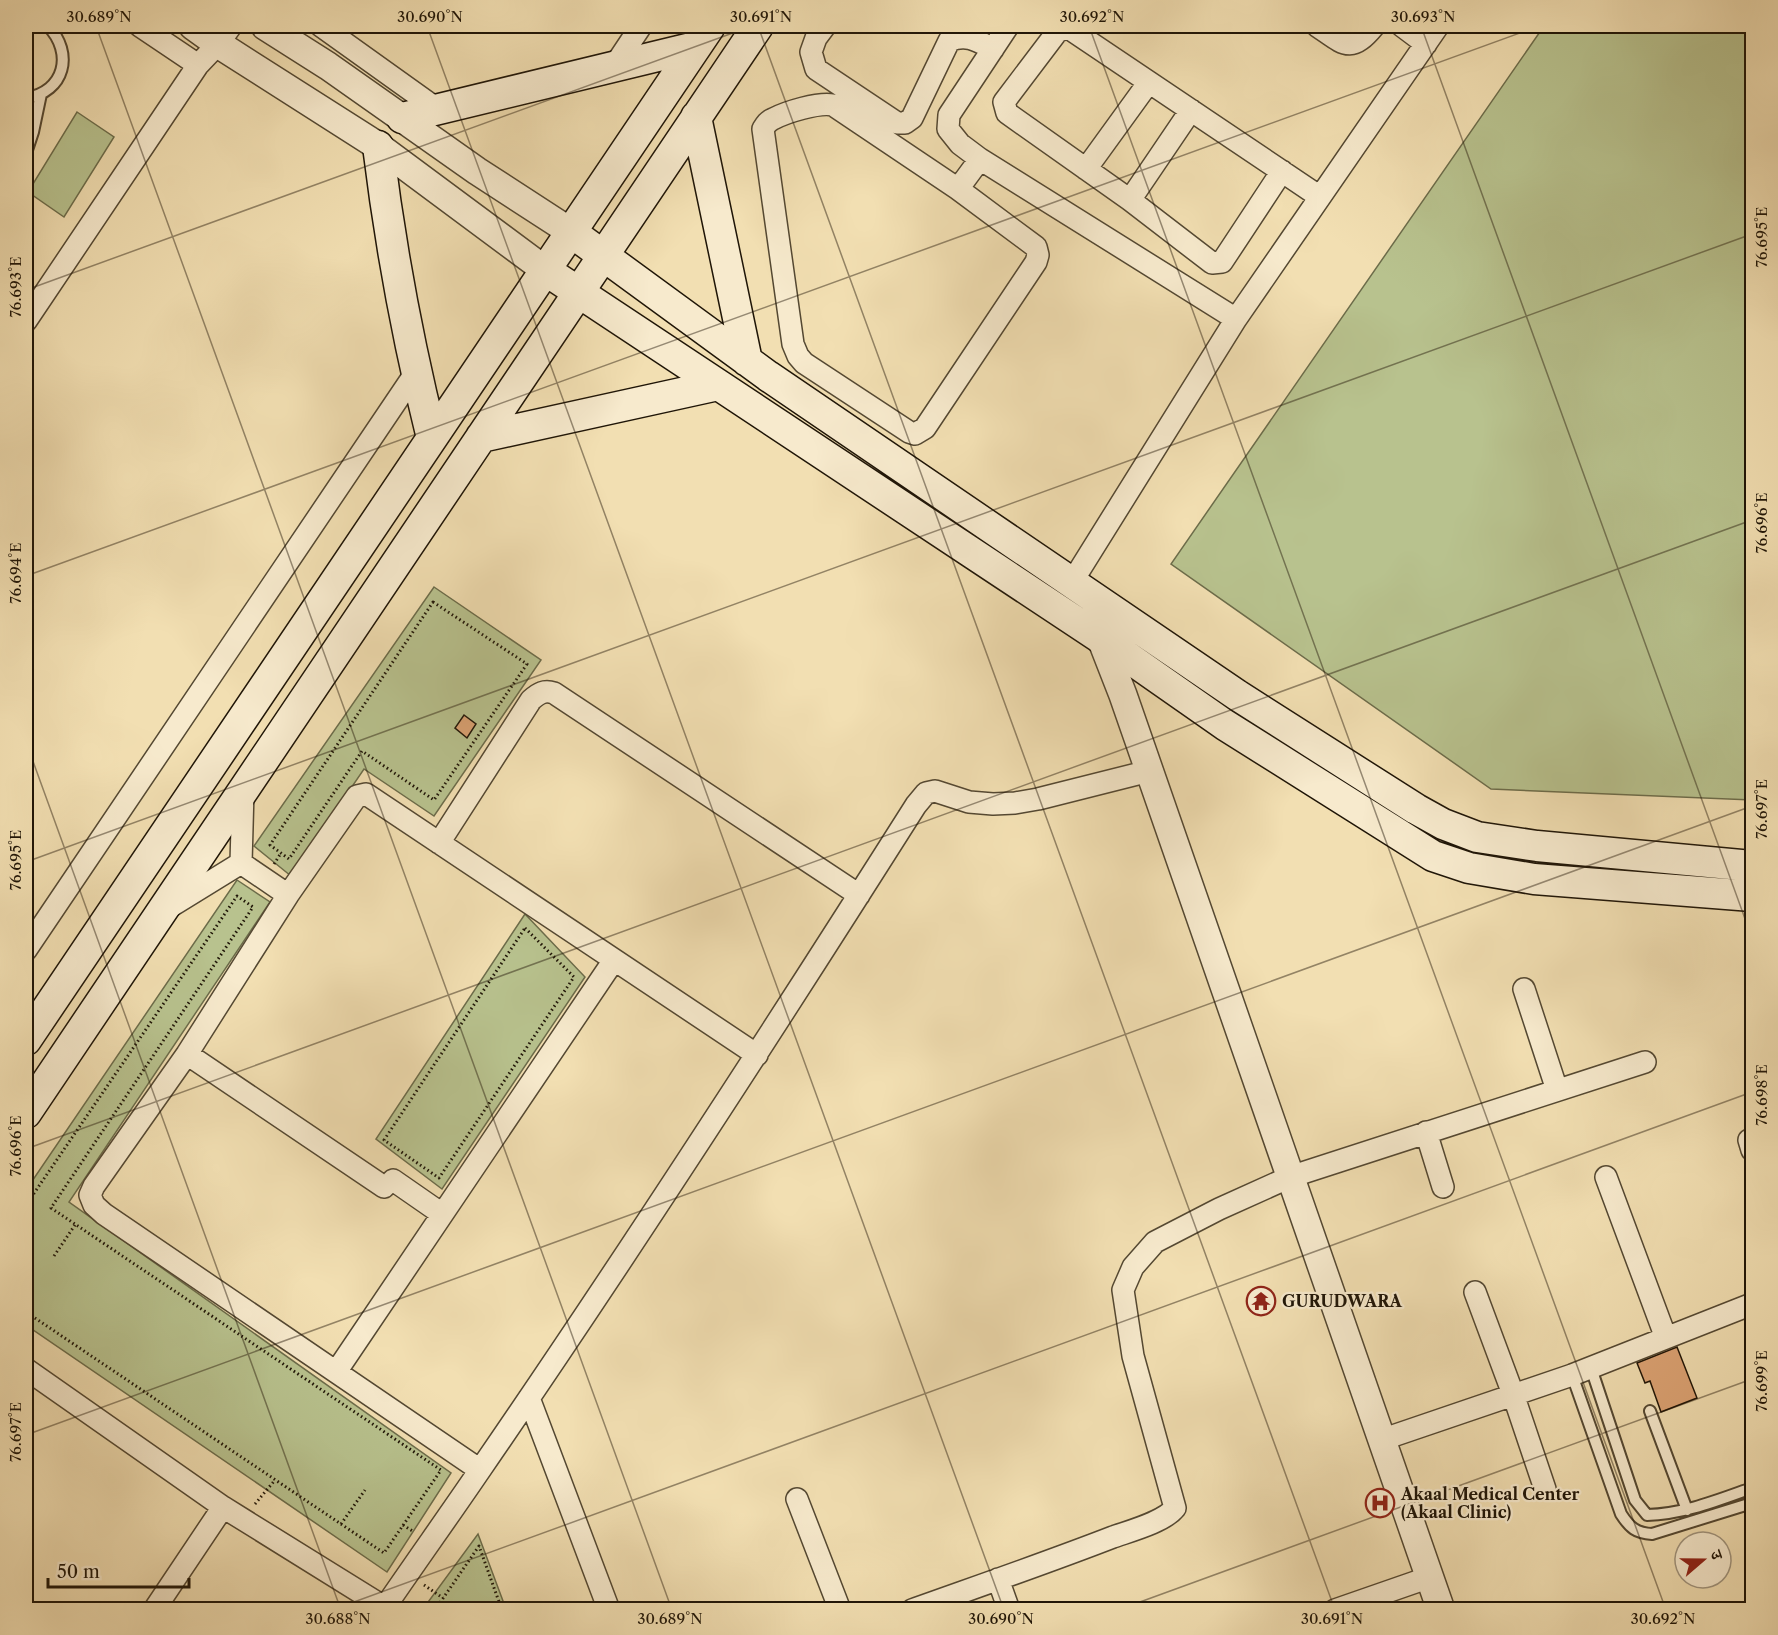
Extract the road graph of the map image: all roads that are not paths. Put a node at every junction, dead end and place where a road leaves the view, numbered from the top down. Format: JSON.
{"nodes":[{"id":1,"x":51,"y":26,"type":"edge"},
{"id":2,"x":140,"y":26,"type":"edge"},
{"id":3,"x":193,"y":26,"type":"edge"},
{"id":4,"x":264,"y":26,"type":"edge"},
{"id":5,"x":321,"y":26,"type":"edge"},
{"id":6,"x":641,"y":26,"type":"edge"},
{"id":7,"x":758,"y":26,"type":"edge"},
{"id":8,"x":825,"y":26,"type":"edge"},
{"id":9,"x":1008,"y":26,"type":"edge"},
{"id":10,"x":1317,"y":26,"type":"edge"},
{"id":11,"x":1374,"y":26,"type":"edge"},
{"id":12,"x":1402,"y":26,"type":"edge"},
{"id":13,"x":1438,"y":26,"type":"edge"},
{"id":14,"x":960,"y":31,"type":"edge"},
{"id":15,"x":225,"y":35,"type":"edge"},
{"id":16,"x":703,"y":36,"type":"edge"},
{"id":17,"x":1426,"y":44,"type":"junction"},
{"id":18,"x":993,"y":49,"type":"junction"},
{"id":19,"x":198,"y":65,"type":"junction"},
{"id":20,"x":613,"y":68,"type":"junction"},
{"id":21,"x":1149,"y":82,"type":"junction"},
{"id":22,"x":41,"y":94,"type":"junction"},
{"id":23,"x":26,"y":98,"type":"edge"},
{"id":24,"x":437,"y":109,"type":"junction"},
{"id":25,"x":1191,"y":110,"type":"junction"},
{"id":26,"x":696,"y":117,"type":"junction"},
{"id":27,"x":402,"y":118,"type":"junction"},
{"id":28,"x":378,"y":146,"type":"junction"},
{"id":29,"x":26,"y":153,"type":"edge"},
{"id":30,"x":980,"y":159,"type":"junction"},
{"id":31,"x":1086,"y":169,"type":"junction"},
{"id":32,"x":1282,"y":171,"type":"junction"},
{"id":33,"x":958,"y":189,"type":"junction"},
{"id":34,"x":1320,"y":196,"type":"junction"},
{"id":35,"x":1130,"y":200,"type":"junction"},
{"id":36,"x":571,"y":232,"type":"junction"},
{"id":37,"x":604,"y":256,"type":"junction"},
{"id":38,"x":545,"y":270,"type":"junction"},
{"id":39,"x":579,"y":293,"type":"junction"},
{"id":40,"x":1236,"y":319,"type":"junction"},
{"id":41,"x":26,"y":321,"type":"edge"},
{"id":42,"x":747,"y":361,"type":"junction"},
{"id":43,"x":416,"y":372,"type":"junction"},
{"id":44,"x":718,"y":385,"type":"junction"},
{"id":45,"x":481,"y":437,"type":"junction"},
{"id":46,"x":432,"y":438,"type":"junction"},
{"id":47,"x":1072,"y":582,"type":"junction"},
{"id":48,"x":1102,"y":639,"type":"junction"},
{"id":49,"x":1149,"y":771,"type":"junction"},
{"id":50,"x":243,"y":791,"type":"junction"},
{"id":51,"x":439,"y":843,"type":"junction"},
{"id":52,"x":241,"y":863,"type":"junction"},
{"id":53,"x":1752,"y":866,"type":"edge"},
{"id":54,"x":288,"y":895,"type":"junction"},
{"id":55,"x":859,"y":895,"type":"junction"},
{"id":56,"x":1752,"y":896,"type":"edge"},
{"id":57,"x":160,"y":913,"type":"junction"},
{"id":58,"x":26,"y":950,"type":"edge"},
{"id":59,"x":614,"y":960,"type":"junction"},
{"id":60,"x":1524,"y":989,"type":"dead end"},
{"id":61,"x":26,"y":1040,"type":"edge"},
{"id":62,"x":187,"y":1054,"type":"junction"},
{"id":63,"x":756,"y":1055,"type":"junction"},
{"id":64,"x":1645,"y":1062,"type":"dead end"},
{"id":65,"x":1557,"y":1090,"type":"junction"},
{"id":66,"x":26,"y":1113,"type":"edge"},
{"id":67,"x":1426,"y":1132,"type":"junction"},
{"id":68,"x":1290,"y":1177,"type":"junction"},
{"id":69,"x":1606,"y":1177,"type":"dead end"},
{"id":70,"x":1443,"y":1187,"type":"dead end"},
{"id":71,"x":442,"y":1214,"type":"junction"},
{"id":72,"x":1475,"y":1292,"type":"dead end"},
{"id":73,"x":1752,"y":1304,"type":"edge"},
{"id":74,"x":1666,"y":1338,"type":"junction"},
{"id":75,"x":26,"y":1369,"type":"edge"},
{"id":76,"x":336,"y":1372,"type":"junction"},
{"id":77,"x":1582,"y":1372,"type":"junction"},
{"id":78,"x":1513,"y":1394,"type":"junction"},
{"id":79,"x":529,"y":1398,"type":"junction"},
{"id":80,"x":1650,"y":1411,"type":"dead end"},
{"id":81,"x":1381,"y":1440,"type":"junction"},
{"id":82,"x":480,"y":1470,"type":"junction"},
{"id":83,"x":1752,"y":1488,"type":"edge"},
{"id":84,"x":1545,"y":1489,"type":"dead end"},
{"id":85,"x":796,"y":1499,"type":"dead end"},
{"id":86,"x":1752,"y":1503,"type":"edge"},
{"id":87,"x":223,"y":1507,"type":"junction"},
{"id":88,"x":1687,"y":1510,"type":"junction"},
{"id":89,"x":1430,"y":1577,"type":"junction"},
{"id":90,"x":998,"y":1579,"type":"junction"},
{"id":91,"x":383,"y":1608,"type":"edge"},
{"id":92,"x":154,"y":1610,"type":"edge"},
{"id":93,"x":609,"y":1610,"type":"edge"},
{"id":94,"x":840,"y":1610,"type":"edge"},
{"id":95,"x":912,"y":1610,"type":"edge"},
{"id":96,"x":1009,"y":1610,"type":"edge"},
{"id":97,"x":1335,"y":1610,"type":"edge"},
{"id":98,"x":1441,"y":1610,"type":"edge"}],
"edges":[{"from":1,"to":22,"type":"lane"},
{"from":2,"to":19,"type":"street"},
{"from":3,"to":15,"type":"street"},
{"from":4,"to":27,"type":"street"},
{"from":5,"to":24,"type":"street"},
{"from":6,"to":20,"type":"street"},
{"from":7,"to":26,"type":"main road"},
{"from":8,"to":14,"type":"street"},
{"from":9,"to":18,"type":"street"},
{"from":10,"to":11,"type":"street"},
{"from":12,"to":17,"type":"street"},
{"from":13,"to":17,"type":"street"},
{"from":14,"to":18,"type":"street"},
{"from":15,"to":19,"type":"street"},
{"from":15,"to":28,"type":"street"},
{"from":16,"to":20,"type":"main road"},
{"from":16,"to":36,"type":"main road"},
{"from":17,"to":34,"type":"street"},
{"from":18,"to":30,"type":"street"},
{"from":19,"to":41,"type":"street"},
{"from":20,"to":24,"type":"main road"},
{"from":21,"to":25,"type":"street"},
{"from":21,"to":31,"type":"street"},
{"from":21,"to":31,"type":"street"},
{"from":22,"to":23,"type":"lane"},
{"from":22,"to":29,"type":"lane"},
{"from":24,"to":27,"type":"main road"},
{"from":25,"to":32,"type":"street"},
{"from":25,"to":35,"type":"street"},
{"from":26,"to":37,"type":"main road"},
{"from":26,"to":42,"type":"main road"},
{"from":27,"to":36,"type":"street"},
{"from":28,"to":38,"type":"street"},
{"from":28,"to":43,"type":"main road"},
{"from":30,"to":33,"type":"street"},
{"from":30,"to":40,"type":"street"},
{"from":31,"to":35,"type":"street"},
{"from":32,"to":34,"type":"street"},
{"from":32,"to":35,"type":"street"},
{"from":33,"to":33,"type":"street"},
{"from":34,"to":40,"type":"street"},
{"from":36,"to":37,"type":"main road"},
{"from":36,"to":38,"type":"main road"},
{"from":37,"to":39,"type":"main road"},
{"from":37,"to":42,"type":"main road"},
{"from":38,"to":39,"type":"main road"},
{"from":38,"to":46,"type":"main road"},
{"from":39,"to":44,"type":"main road"},
{"from":39,"to":45,"type":"main road"},
{"from":40,"to":47,"type":"street"},
{"from":42,"to":47,"type":"main road"},
{"from":43,"to":46,"type":"main road"},
{"from":43,"to":58,"type":"street"},
{"from":44,"to":45,"type":"main road"},
{"from":44,"to":48,"type":"main road"},
{"from":45,"to":50,"type":"main road"},
{"from":46,"to":61,"type":"main road"},
{"from":47,"to":48,"type":"street"},
{"from":47,"to":53,"type":"main road"},
{"from":48,"to":49,"type":"street"},
{"from":48,"to":56,"type":"main road"},
{"from":49,"to":55,"type":"street"},
{"from":49,"to":68,"type":"street"},
{"from":50,"to":52,"type":"street"},
{"from":50,"to":57,"type":"main road"},
{"from":51,"to":54,"type":"street"},
{"from":51,"to":55,"type":"street"},
{"from":51,"to":59,"type":"street"},
{"from":52,"to":54,"type":"street"},
{"from":52,"to":57,"type":"street"},
{"from":54,"to":62,"type":"street"},
{"from":55,"to":63,"type":"street"},
{"from":57,"to":66,"type":"main road"},
{"from":59,"to":63,"type":"street"},
{"from":59,"to":71,"type":"street"},
{"from":60,"to":65,"type":"street"},
{"from":62,"to":71,"type":"street"},
{"from":62,"to":76,"type":"street"},
{"from":63,"to":79,"type":"street"},
{"from":64,"to":65,"type":"street"},
{"from":65,"to":67,"type":"street"},
{"from":67,"to":68,"type":"street"},
{"from":67,"to":70,"type":"street"},
{"from":68,"to":81,"type":"street"},
{"from":68,"to":90,"type":"street"},
{"from":69,"to":74,"type":"street"},
{"from":71,"to":76,"type":"street"},
{"from":72,"to":78,"type":"street"},
{"from":73,"to":74,"type":"street"},
{"from":74,"to":77,"type":"street"},
{"from":75,"to":87,"type":"street"},
{"from":76,"to":82,"type":"street"},
{"from":77,"to":78,"type":"street"},
{"from":77,"to":86,"type":"lane"},
{"from":77,"to":88,"type":"lane"},
{"from":78,"to":81,"type":"street"},
{"from":78,"to":84,"type":"street"},
{"from":79,"to":82,"type":"street"},
{"from":79,"to":93,"type":"street"},
{"from":80,"to":88,"type":"lane"},
{"from":81,"to":89,"type":"street"},
{"from":82,"to":91,"type":"street"},
{"from":83,"to":88,"type":"lane"},
{"from":85,"to":94,"type":"street"},
{"from":87,"to":91,"type":"street"},
{"from":87,"to":92,"type":"street"},
{"from":89,"to":97,"type":"street"},
{"from":89,"to":98,"type":"street"},
{"from":90,"to":95,"type":"street"},
{"from":90,"to":96,"type":"street"}]}
